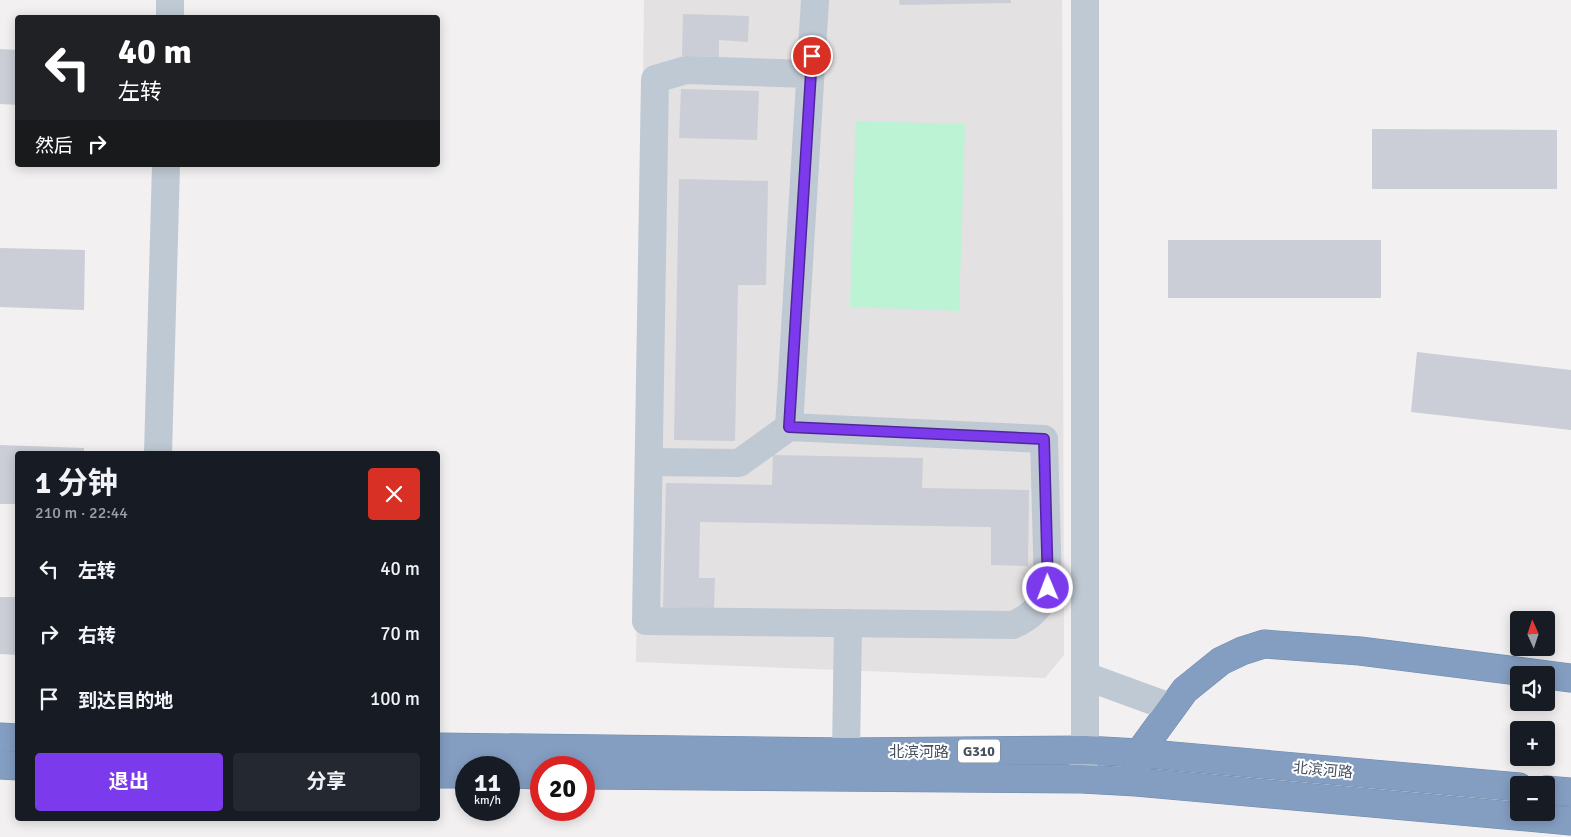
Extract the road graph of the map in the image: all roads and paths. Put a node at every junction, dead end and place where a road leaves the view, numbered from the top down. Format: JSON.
{"nodes":[{"id":1,"x":170,"y":0,"type":"edge"},
{"id":2,"x":815,"y":0,"type":"edge"},
{"id":3,"x":1086,"y":0,"type":"edge"},
{"id":4,"x":170,"y":15,"type":"edge"},
{"id":5,"x":810,"y":74,"type":"junction"},
{"id":6,"x":166,"y":167,"type":"edge"},
{"id":7,"x":789,"y":427,"type":"junction"},
{"id":8,"x":158,"y":451,"type":"edge"},
{"id":9,"x":649,"y":462,"type":"junction"},
{"id":10,"x":848,"y":623,"type":"junction"},
{"id":11,"x":1085,"y":676,"type":"junction"},
{"id":12,"x":1571,"y":678,"type":"edge"},
{"id":13,"x":1170,"y":707,"type":"junction"},
{"id":14,"x":0,"y":737,"type":"edge"},
{"id":15,"x":15,"y":738,"type":"edge"},
{"id":16,"x":440,"y":747,"type":"edge"},
{"id":17,"x":1085,"y":750,"type":"junction"},
{"id":18,"x":846,"y":752,"type":"junction"},
{"id":19,"x":1139,"y":753,"type":"junction"},
{"id":20,"x":0,"y":766,"type":"edge"},
{"id":21,"x":15,"y":766,"type":"edge"},
{"id":22,"x":440,"y":774,"type":"edge"},
{"id":23,"x":455,"y":774,"type":"edge"},
{"id":24,"x":595,"y":775,"type":"edge"},
{"id":25,"x":1082,"y":779,"type":"junction"},
{"id":26,"x":1136,"y":782,"type":"junction"},
{"id":27,"x":1510,"y":787,"type":"edge"},
{"id":28,"x":1555,"y":791,"type":"edge"},
{"id":29,"x":1571,"y":792,"type":"edge"},
{"id":30,"x":1571,"y":821,"type":"edge"}],
"edges":[{"from":1,"to":4,"type":"street"},
{"from":2,"to":5,"type":"street"},
{"from":3,"to":11,"type":"street"},
{"from":5,"to":7,"type":"street"},
{"from":5,"to":9,"type":"street"},
{"from":6,"to":8,"type":"street"},
{"from":7,"to":9,"type":"street"},
{"from":7,"to":10,"type":"street"},
{"from":9,"to":10,"type":"street"},
{"from":10,"to":18,"type":"street"},
{"from":11,"to":13,"type":"street"},
{"from":11,"to":17,"type":"street"},
{"from":12,"to":13,"type":"highway"},
{"from":13,"to":19,"type":"highway"},
{"from":14,"to":15,"type":"highway"},
{"from":16,"to":18,"type":"highway","name":"北滨河路","number":"G310"},
{"from":17,"to":18,"type":"highway","name":"北滨河路","number":"G310"},
{"from":17,"to":19,"type":"highway","name":"北滨河路","number":"G310"},
{"from":17,"to":25,"type":"street"},
{"from":19,"to":26,"type":"highway"},
{"from":19,"to":27,"type":"highway","name":"北滨河路","number":"G310"},
{"from":20,"to":21,"type":"highway"},
{"from":22,"to":23,"type":"highway"},
{"from":24,"to":25,"type":"highway","name":"北滨河路","number":"G310"},
{"from":25,"to":26,"type":"highway","name":"北滨河路","number":"G310"},
{"from":26,"to":30,"type":"highway","name":"北滨河路","number":"G310"},
{"from":28,"to":29,"type":"highway"}]}
